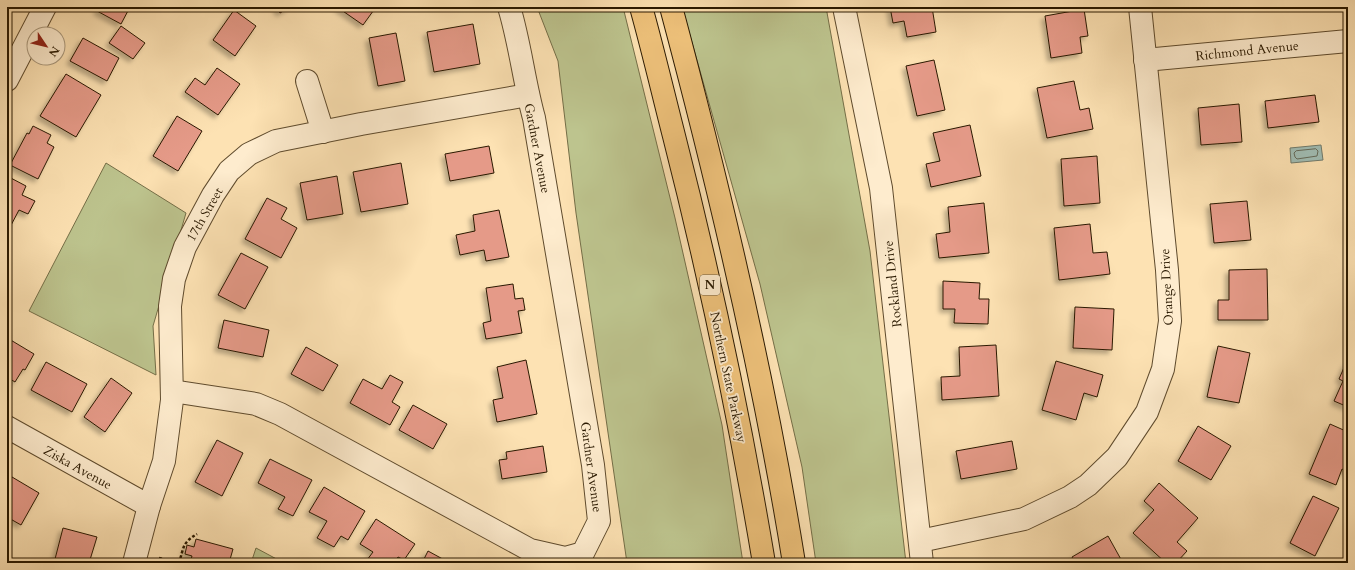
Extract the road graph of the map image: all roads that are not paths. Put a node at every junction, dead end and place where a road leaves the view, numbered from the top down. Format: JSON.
{"nodes":[{"id":1,"x":45,"y":7,"type":"edge"},
{"id":2,"x":509,"y":7,"type":"edge"},
{"id":3,"x":641,"y":7,"type":"edge"},
{"id":4,"x":671,"y":7,"type":"edge"},
{"id":5,"x":844,"y":7,"type":"edge"},
{"id":6,"x":1140,"y":7,"type":"edge"},
{"id":7,"x":1348,"y":41,"type":"edge"},
{"id":8,"x":1145,"y":60,"type":"junction"},
{"id":9,"x":7,"y":80,"type":"edge"},
{"id":10,"x":307,"y":81,"type":"dead end"},
{"id":11,"x":528,"y":95,"type":"junction"},
{"id":12,"x":323,"y":132,"type":"junction"},
{"id":13,"x":172,"y":391,"type":"junction"},
{"id":14,"x":7,"y":427,"type":"edge"},
{"id":15,"x":149,"y":506,"type":"junction"},
{"id":16,"x":920,"y":541,"type":"junction"},
{"id":17,"x":134,"y":563,"type":"edge"},
{"id":18,"x":764,"y":563,"type":"edge"},
{"id":19,"x":794,"y":563,"type":"edge"},
{"id":20,"x":922,"y":563,"type":"edge"}],
"edges":[{"from":1,"to":9,"type":"street"},
{"from":2,"to":11,"type":"street","name":"Gardner Avenue"},
{"from":3,"to":18,"type":"highway","name":"Northern State Parkway","number":"N"},
{"from":4,"to":19,"type":"highway","number":"N"},
{"from":5,"to":16,"type":"street","name":"Rockland Drive"},
{"from":6,"to":8,"type":"street","name":"Orange Drive"},
{"from":7,"to":8,"type":"street","name":"Richmond Avenue"},
{"from":8,"to":16,"type":"street","name":"Orange Drive"},
{"from":10,"to":12,"type":"street"},
{"from":11,"to":12,"type":"street","name":"17th Street"},
{"from":11,"to":13,"type":"street","name":"Gardner Avenue"},
{"from":12,"to":13,"type":"street","name":"17th Street"},
{"from":13,"to":15,"type":"street","name":"17th Street"},
{"from":14,"to":15,"type":"street","name":"Ziska Avenue"},
{"from":15,"to":17,"type":"street","name":"17th Street"},
{"from":16,"to":20,"type":"street","name":"Rockland Drive"}]}
